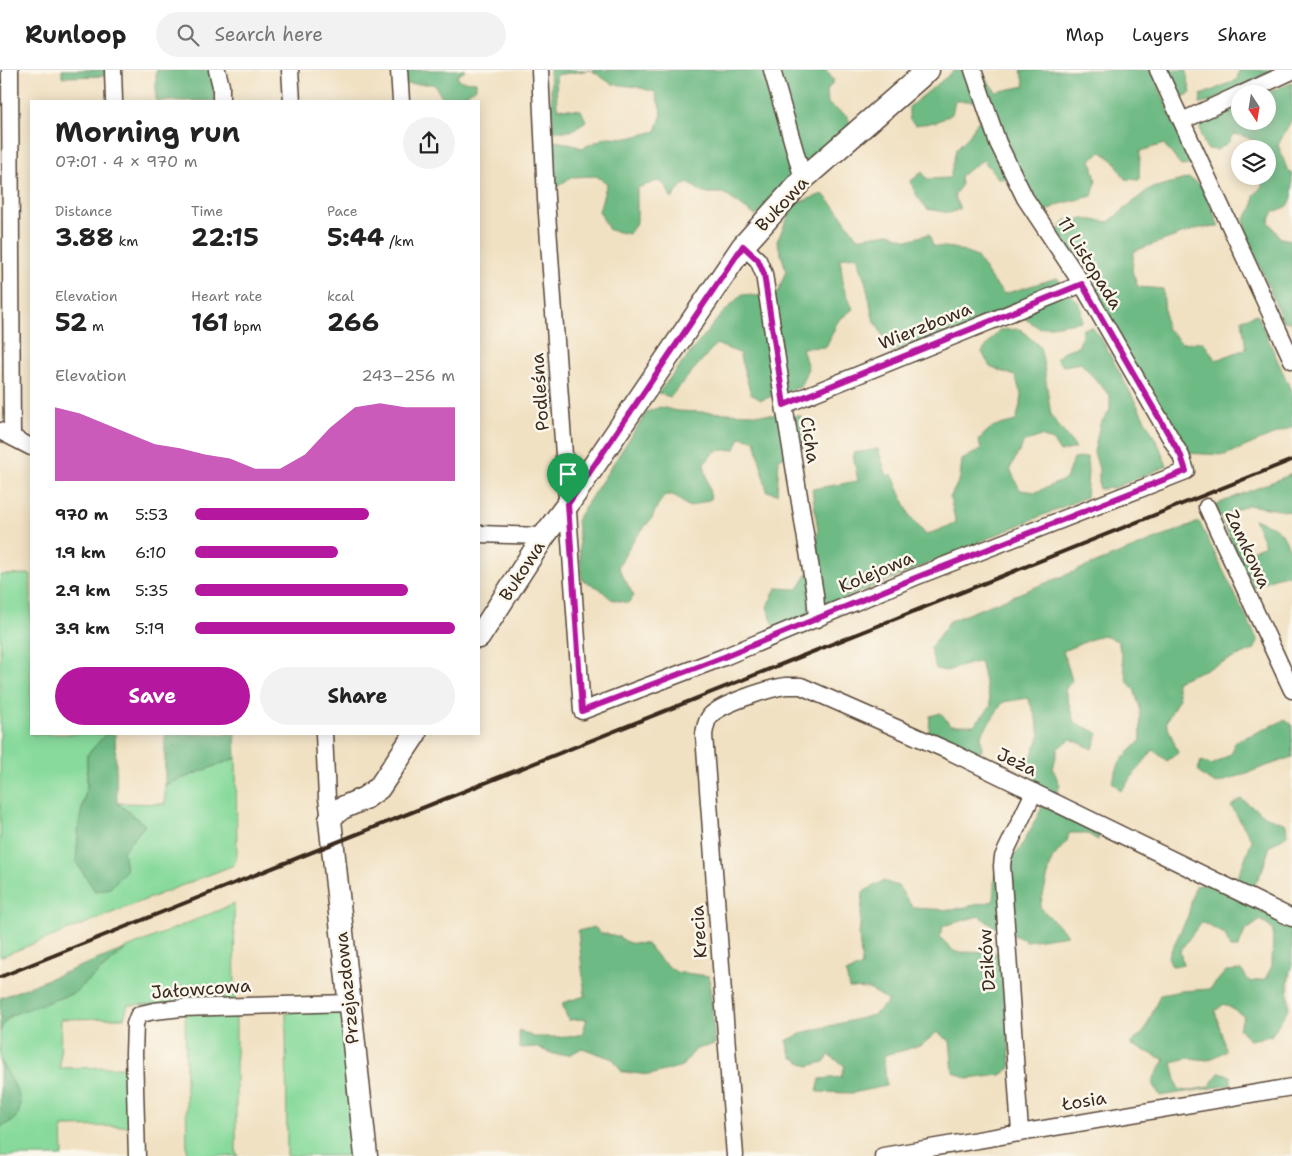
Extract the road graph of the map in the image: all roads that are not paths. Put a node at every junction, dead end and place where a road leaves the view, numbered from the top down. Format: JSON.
{"nodes":[{"id":1,"x":10,"y":70,"type":"edge"},
{"id":2,"x":114,"y":70,"type":"edge"},
{"id":3,"x":217,"y":70,"type":"edge"},
{"id":4,"x":290,"y":70,"type":"edge"},
{"id":5,"x":540,"y":70,"type":"edge"},
{"id":6,"x":772,"y":70,"type":"edge"},
{"id":7,"x":928,"y":70,"type":"edge"},
{"id":8,"x":973,"y":70,"type":"edge"},
{"id":9,"x":1158,"y":70,"type":"edge"},
{"id":10,"x":1292,"y":71,"type":"edge"},
{"id":11,"x":399,"y":75,"type":"edge"},
{"id":12,"x":1261,"y":85,"type":"edge"},
{"id":13,"x":1231,"y":99,"type":"edge"},
{"id":14,"x":114,"y":100,"type":"edge"},
{"id":15,"x":221,"y":100,"type":"edge"},
{"id":16,"x":292,"y":100,"type":"edge"},
{"id":17,"x":401,"y":100,"type":"edge"},
{"id":18,"x":1182,"y":121,"type":"junction"},
{"id":19,"x":804,"y":179,"type":"junction"},
{"id":20,"x":743,"y":246,"type":"junction"},
{"id":21,"x":1082,"y":284,"type":"junction"},
{"id":22,"x":1286,"y":330,"type":"edge"},
{"id":23,"x":1292,"y":360,"type":"edge"},
{"id":24,"x":784,"y":405,"type":"junction"},
{"id":25,"x":6,"y":434,"type":"edge"},
{"id":26,"x":30,"y":446,"type":"edge"},
{"id":27,"x":1186,"y":471,"type":"joint"},
{"id":28,"x":568,"y":504,"type":"junction"},
{"id":29,"x":1207,"y":507,"type":"dead end"},
{"id":30,"x":480,"y":534,"type":"edge"},
{"id":31,"x":544,"y":536,"type":"junction"},
{"id":32,"x":817,"y":619,"type":"junction"},
{"id":33,"x":480,"y":635,"type":"edge"},
{"id":34,"x":1292,"y":690,"type":"edge"},
{"id":35,"x":718,"y":710,"type":"joint"},
{"id":36,"x":582,"y":711,"type":"joint"},
{"id":37,"x":324,"y":735,"type":"edge"},
{"id":38,"x":415,"y":735,"type":"edge"},
{"id":39,"x":1034,"y":792,"type":"junction"},
{"id":40,"x":330,"y":820,"type":"junction"},
{"id":41,"x":1292,"y":918,"type":"edge"},
{"id":42,"x":349,"y":1003,"type":"junction"},
{"id":43,"x":1292,"y":1087,"type":"edge"},
{"id":44,"x":1020,"y":1132,"type":"junction"},
{"id":45,"x":137,"y":1156,"type":"edge"},
{"id":46,"x":366,"y":1156,"type":"edge"},
{"id":47,"x":735,"y":1156,"type":"edge"},
{"id":48,"x":882,"y":1156,"type":"edge"}],
"edges":[{"from":1,"to":25,"type":"street"},
{"from":2,"to":14,"type":"street"},
{"from":3,"to":15,"type":"street"},
{"from":4,"to":16,"type":"street"},
{"from":5,"to":28,"type":"street","name":"Podleśna"},
{"from":6,"to":19,"type":"street"},
{"from":7,"to":19,"type":"street","name":"Bukowa"},
{"from":8,"to":21,"type":"street","name":"11 Listopada"},
{"from":9,"to":18,"type":"street"},
{"from":10,"to":12,"type":"street"},
{"from":11,"to":17,"type":"street"},
{"from":13,"to":18,"type":"street"},
{"from":18,"to":22,"type":"street"},
{"from":19,"to":20,"type":"street","name":"Bukowa"},
{"from":20,"to":24,"type":"street","name":"Cicha"},
{"from":20,"to":28,"type":"street","name":"Bukowa"},
{"from":21,"to":24,"type":"street","name":"Wierzbowa"},
{"from":21,"to":27,"type":"street","name":"11 Listopada"},
{"from":22,"to":23,"type":"street"},
{"from":24,"to":32,"type":"street","name":"Cicha"},
{"from":25,"to":26,"type":"street"},
{"from":27,"to":32,"type":"street","name":"Kolejowa"},
{"from":28,"to":31,"type":"street","name":"Bukowa"},
{"from":28,"to":36,"type":"street","name":"Podleśna"},
{"from":29,"to":34,"type":"street","name":"Zamkowa"},
{"from":30,"to":31,"type":"street"},
{"from":31,"to":33,"type":"street","name":"Bukowa"},
{"from":32,"to":36,"type":"street","name":"Kolejowa"},
{"from":35,"to":39,"type":"street","name":"Jeża"},
{"from":35,"to":47,"type":"street","name":"Krecia"},
{"from":37,"to":40,"type":"street"},
{"from":38,"to":40,"type":"street"},
{"from":39,"to":41,"type":"street","name":"Jeża"},
{"from":39,"to":44,"type":"street","name":"Dzików"},
{"from":40,"to":42,"type":"street","name":"Przejazdowa"},
{"from":42,"to":45,"type":"street","name":"Jałowcowa"},
{"from":42,"to":46,"type":"street","name":"Przejazdowa"},
{"from":43,"to":44,"type":"street","name":"Łosia"},
{"from":44,"to":48,"type":"street","name":"Łosia"}]}
